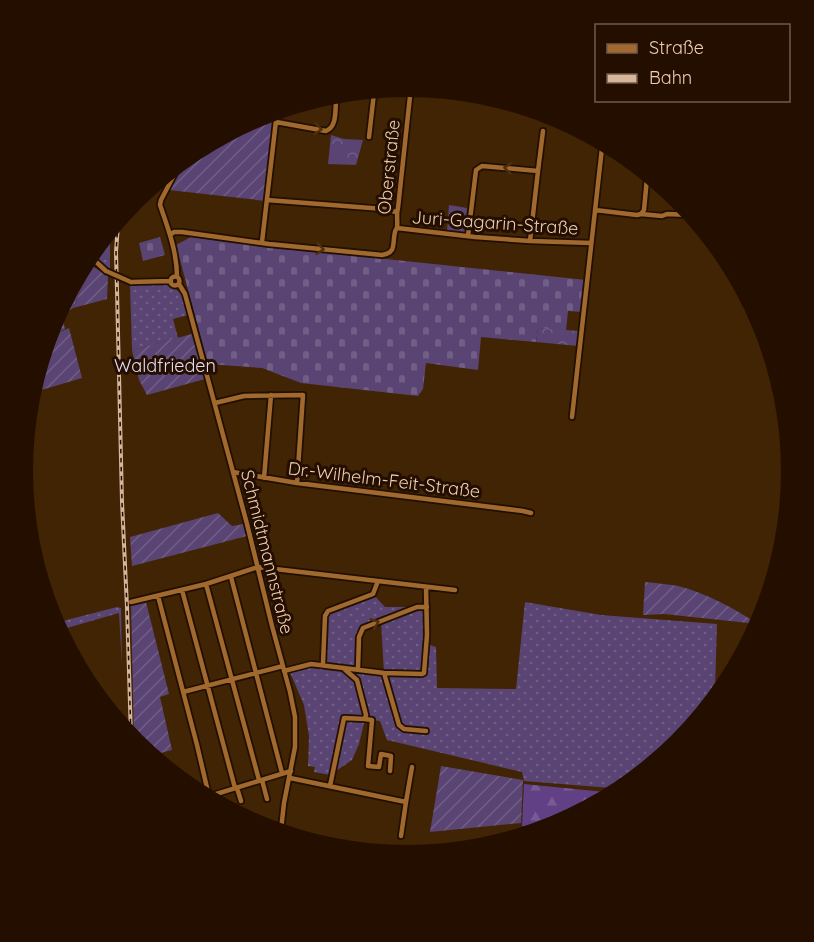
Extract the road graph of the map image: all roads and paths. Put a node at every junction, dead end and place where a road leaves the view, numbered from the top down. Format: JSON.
{"nodes":[{"id":1,"x":410,"y":97,"type":"edge"},
{"id":2,"x":373,"y":99,"type":"edge"},
{"id":3,"x":336,"y":104,"type":"edge"},
{"id":4,"x":276,"y":122,"type":"joint"},
{"id":5,"x":543,"y":131,"type":"dead end"},
{"id":6,"x":369,"y":137,"type":"dead end"},
{"id":7,"x":602,"y":152,"type":"edge"},
{"id":8,"x":538,"y":171,"type":"junction"},
{"id":9,"x":170,"y":181,"type":"edge"},
{"id":10,"x":646,"y":184,"type":"edge"},
{"id":11,"x":267,"y":200,"type":"junction"},
{"id":12,"x":595,"y":210,"type":"junction"},
{"id":13,"x":396,"y":212,"type":"junction"},
{"id":14,"x":641,"y":214,"type":"junction"},
{"id":15,"x":678,"y":214,"type":"edge"},
{"id":16,"x":397,"y":228,"type":"junction"},
{"id":17,"x":170,"y":235,"type":"junction"},
{"id":18,"x":468,"y":236,"type":"junction"},
{"id":19,"x":530,"y":241,"type":"junction"},
{"id":20,"x":262,"y":242,"type":"junction"},
{"id":21,"x":591,"y":243,"type":"junction"},
{"id":22,"x":96,"y":262,"type":"edge"},
{"id":23,"x":177,"y":277,"type":"junction"},
{"id":24,"x":171,"y":281,"type":"junction"},
{"id":25,"x":178,"y":284,"type":"junction"},
{"id":26,"x":271,"y":395,"type":"junction"},
{"id":27,"x":215,"y":403,"type":"junction"},
{"id":28,"x":572,"y":417,"type":"dead end"},
{"id":29,"x":233,"y":472,"type":"junction"},
{"id":30,"x":264,"y":478,"type":"junction"},
{"id":31,"x":297,"y":483,"type":"junction"},
{"id":32,"x":531,"y":513,"type":"dead end"},
{"id":33,"x":258,"y":567,"type":"junction"},
{"id":34,"x":231,"y":577,"type":"junction"},
{"id":35,"x":378,"y":581,"type":"junction"},
{"id":36,"x":206,"y":584,"type":"junction"},
{"id":37,"x":426,"y":587,"type":"junction"},
{"id":38,"x":182,"y":590,"type":"junction"},
{"id":39,"x":455,"y":590,"type":"dead end"},
{"id":40,"x":158,"y":596,"type":"junction"},
{"id":41,"x":131,"y":602,"type":"dead end"},
{"id":42,"x":427,"y":607,"type":"junction"},
{"id":43,"x":323,"y":664,"type":"junction"},
{"id":44,"x":341,"y":667,"type":"junction"},
{"id":45,"x":283,"y":668,"type":"junction"},
{"id":46,"x":358,"y":669,"type":"junction"},
{"id":47,"x":256,"y":672,"type":"junction"},
{"id":48,"x":384,"y":673,"type":"junction"},
{"id":49,"x":232,"y":679,"type":"junction"},
{"id":50,"x":208,"y":685,"type":"junction"},
{"id":51,"x":183,"y":692,"type":"junction"},
{"id":52,"x":365,"y":719,"type":"junction"},
{"id":53,"x":426,"y":730,"type":"dead end"},
{"id":54,"x":412,"y":767,"type":"dead end"},
{"id":55,"x":291,"y":771,"type":"junction"},
{"id":56,"x":390,"y":771,"type":"dead end"},
{"id":57,"x":282,"y":774,"type":"junction"},
{"id":58,"x":290,"y":778,"type":"junction"},
{"id":59,"x":261,"y":780,"type":"junction"},
{"id":60,"x":330,"y":786,"type":"junction"},
{"id":61,"x":207,"y":787,"type":"edge"},
{"id":62,"x":236,"y":788,"type":"junction"},
{"id":63,"x":218,"y":794,"type":"edge"},
{"id":64,"x":267,"y":800,"type":"dead end"},
{"id":65,"x":241,"y":801,"type":"dead end"},
{"id":66,"x":406,"y":802,"type":"junction"},
{"id":67,"x":282,"y":823,"type":"edge"},
{"id":68,"x":401,"y":836,"type":"dead end"}],
"edges":[{"from":1,"to":13,"type":"street","name":"Oberstraße"},
{"from":2,"to":6,"type":"street"},
{"from":4,"to":3,"type":"street","one_way":true},
{"from":4,"to":11,"type":"street"},
{"from":5,"to":8,"type":"street"},
{"from":7,"to":12,"type":"street"},
{"from":8,"to":18,"type":"street","one_way":true},
{"from":8,"to":19,"type":"street"},
{"from":9,"to":17,"type":"street"},
{"from":10,"to":14,"type":"street"},
{"from":11,"to":13,"type":"street"},
{"from":11,"to":20,"type":"street"},
{"from":12,"to":14,"type":"street"},
{"from":12,"to":21,"type":"street"},
{"from":13,"to":16,"type":"street","name":"Oberstraße"},
{"from":14,"to":15,"type":"street"},
{"from":16,"to":18,"type":"street","name":"Juri-Gagarin-Straße"},
{"from":20,"to":16,"type":"street","name":"Oberstraße","one_way":true},
{"from":17,"to":20,"type":"street"},
{"from":17,"to":23,"type":"street"},
{"from":18,"to":19,"type":"street","name":"Juri-Gagarin-Straße"},
{"from":19,"to":21,"type":"street","name":"Juri-Gagarin-Straße"},
{"from":21,"to":28,"type":"street"},
{"from":22,"to":24,"type":"street","bridge":true},
{"from":23,"to":24,"type":"street"},
{"from":23,"to":25,"type":"street"},
{"from":24,"to":25,"type":"street"},
{"from":25,"to":27,"type":"street","name":"Schmidtmannstraße"},
{"from":26,"to":27,"type":"street"},
{"from":26,"to":30,"type":"street"},
{"from":26,"to":31,"type":"street"},
{"from":27,"to":29,"type":"street","name":"Schmidtmannstraße"},
{"from":29,"to":30,"type":"street","name":"Dr.-Wilhelm-Feit-Straße"},
{"from":29,"to":33,"type":"street","name":"Schmidtmannstraße"},
{"from":30,"to":31,"type":"street","name":"Dr.-Wilhelm-Feit-Straße"},
{"from":31,"to":32,"type":"street","name":"Dr.-Wilhelm-Feit-Straße"},
{"from":33,"to":34,"type":"street"},
{"from":33,"to":35,"type":"street"},
{"from":33,"to":45,"type":"street","name":"Schmidtmannstraße"},
{"from":34,"to":36,"type":"street"},
{"from":34,"to":47,"type":"street"},
{"from":35,"to":37,"type":"street"},
{"from":35,"to":43,"type":"street"},
{"from":36,"to":38,"type":"street"},
{"from":36,"to":49,"type":"street"},
{"from":37,"to":39,"type":"street"},
{"from":37,"to":42,"type":"street"},
{"from":38,"to":40,"type":"street"},
{"from":38,"to":50,"type":"street"},
{"from":40,"to":41,"type":"street"},
{"from":40,"to":51,"type":"street"},
{"from":46,"to":42,"type":"street","one_way":true},
{"from":42,"to":48,"type":"street"},
{"from":43,"to":44,"type":"street"},
{"from":43,"to":45,"type":"street"},
{"from":44,"to":46,"type":"street"},
{"from":44,"to":52,"type":"street"},
{"from":45,"to":47,"type":"street"},
{"from":45,"to":55,"type":"street","name":"Schmidtmannstraße"},
{"from":46,"to":48,"type":"street"},
{"from":47,"to":49,"type":"street"},
{"from":47,"to":57,"type":"street"},
{"from":48,"to":53,"type":"street"},
{"from":49,"to":50,"type":"street"},
{"from":49,"to":59,"type":"street"},
{"from":50,"to":51,"type":"street"},
{"from":50,"to":62,"type":"street"},
{"from":51,"to":61,"type":"street"},
{"from":52,"to":56,"type":"street"},
{"from":52,"to":60,"type":"street"},
{"from":54,"to":66,"type":"street"},
{"from":55,"to":57,"type":"street"},
{"from":55,"to":58,"type":"street","name":"Schmidtmannstraße"},
{"from":57,"to":59,"type":"street"},
{"from":58,"to":60,"type":"street"},
{"from":58,"to":67,"type":"street","name":"Schmidtmannstraße"},
{"from":59,"to":62,"type":"street"},
{"from":59,"to":64,"type":"street"},
{"from":60,"to":66,"type":"street"},
{"from":62,"to":63,"type":"street"},
{"from":62,"to":65,"type":"street"},
{"from":66,"to":68,"type":"street"}]}
